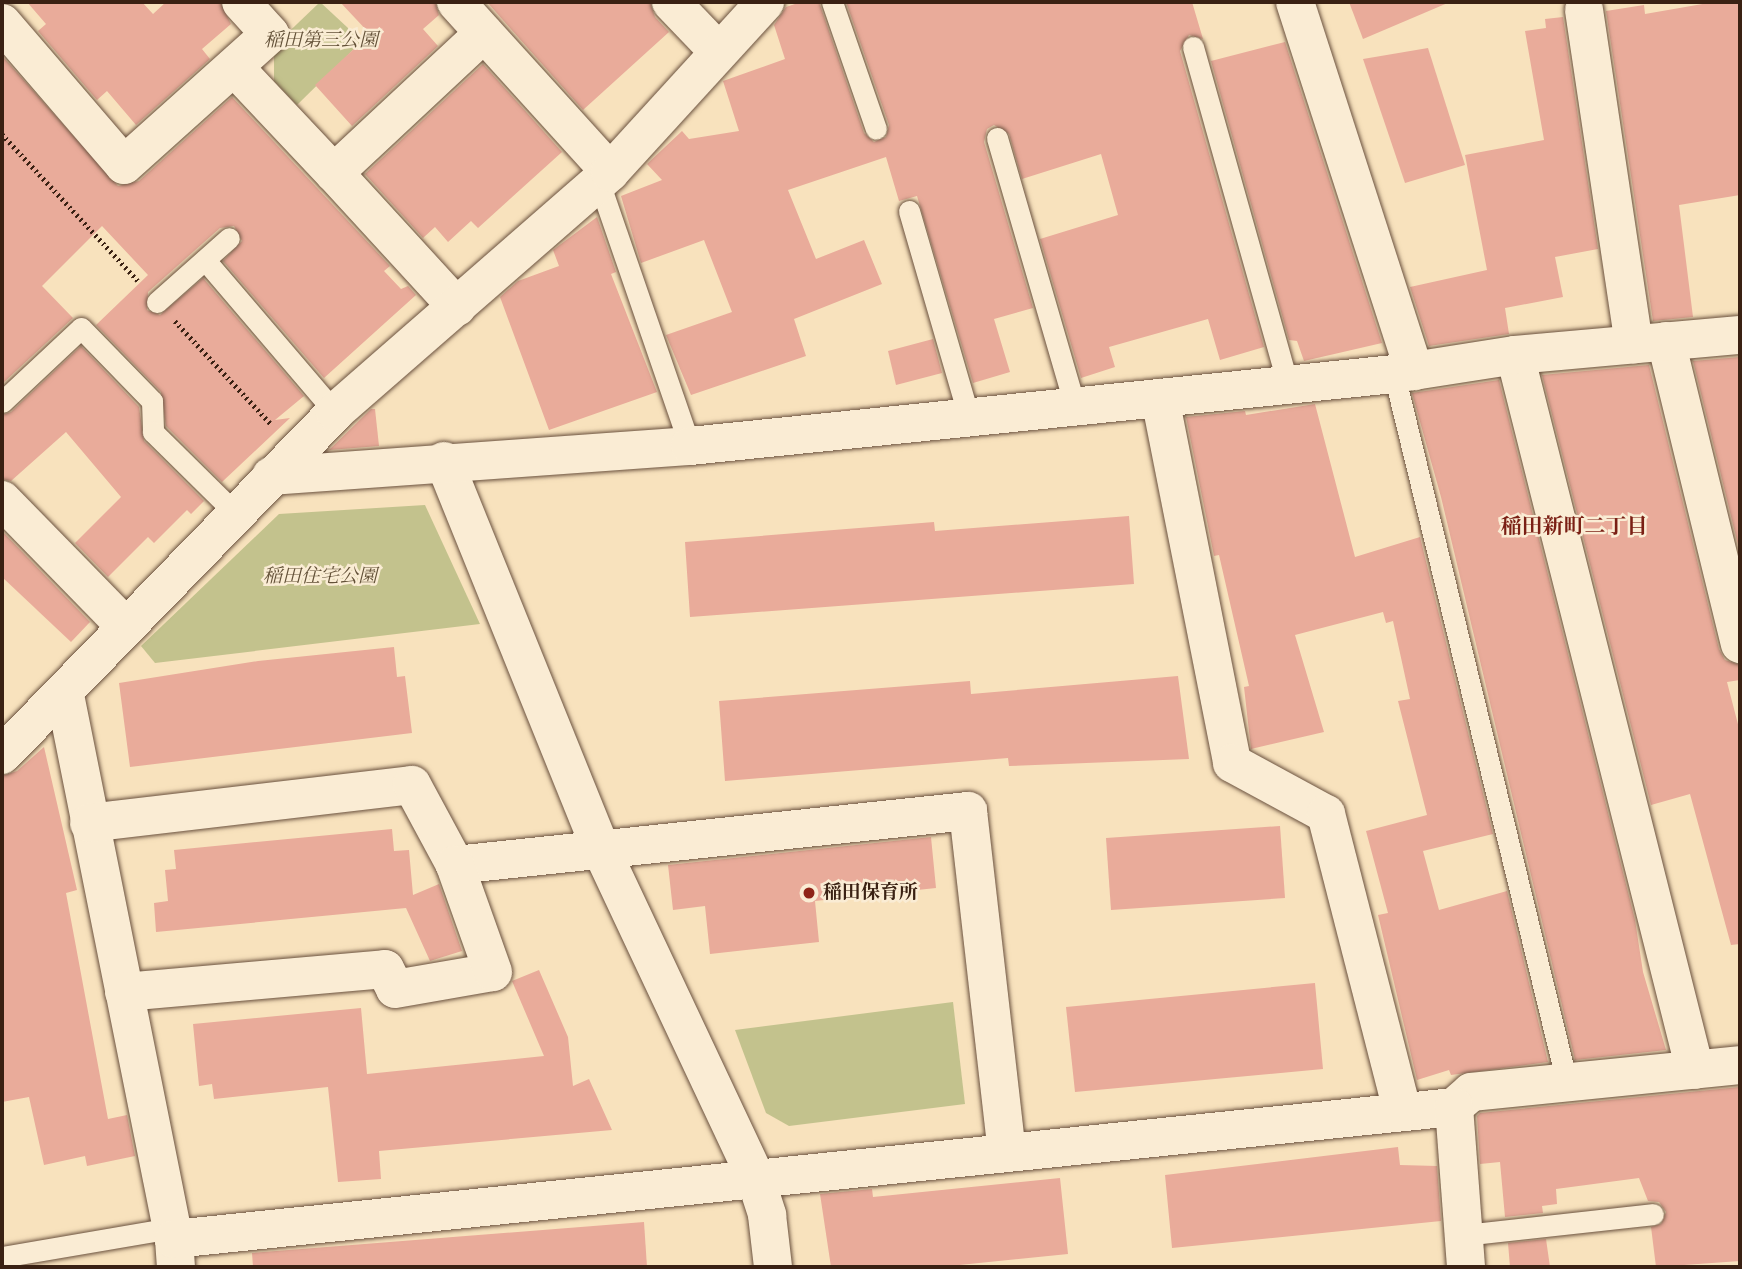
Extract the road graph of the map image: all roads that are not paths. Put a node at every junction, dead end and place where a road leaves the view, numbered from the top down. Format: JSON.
{"nodes":[{"id":1,"x":241,"y":2,"type":"edge"},
{"id":2,"x":456,"y":2,"type":"edge"},
{"id":3,"x":671,"y":2,"type":"edge"},
{"id":4,"x":765,"y":2,"type":"edge"},
{"id":5,"x":832,"y":2,"type":"edge"},
{"id":6,"x":1295,"y":2,"type":"edge"},
{"id":7,"x":1584,"y":10,"type":"dead end"},
{"id":8,"x":2,"y":23,"type":"edge"},
{"id":9,"x":484,"y":33,"type":"junction"},
{"id":10,"x":1193,"y":47,"type":"dead end"},
{"id":11,"x":719,"y":52,"type":"junction"},
{"id":12,"x":234,"y":66,"type":"junction"},
{"id":13,"x":876,"y":129,"type":"dead end"},
{"id":14,"x":997,"y":138,"type":"dead end"},
{"id":15,"x":334,"y":173,"type":"junction"},
{"id":16,"x":605,"y":177,"type":"junction"},
{"id":17,"x":909,"y":211,"type":"dead end"},
{"id":18,"x":229,"y":239,"type":"dead end"},
{"id":19,"x":205,"y":260,"type":"junction"},
{"id":20,"x":157,"y":302,"type":"dead end"},
{"id":21,"x":457,"y":307,"type":"junction"},
{"id":22,"x":1740,"y":335,"type":"edge"},
{"id":23,"x":1650,"y":343,"type":"junction"},
{"id":24,"x":1514,"y":355,"type":"junction"},
{"id":25,"x":1404,"y":373,"type":"junction"},
{"id":26,"x":1288,"y":385,"type":"junction"},
{"id":27,"x":1160,"y":398,"type":"junction"},
{"id":28,"x":2,"y":402,"type":"edge"},
{"id":29,"x":1075,"y":406,"type":"junction"},
{"id":30,"x":335,"y":412,"type":"junction"},
{"id":31,"x":968,"y":416,"type":"junction"},
{"id":32,"x":690,"y":446,"type":"junction"},
{"id":33,"x":444,"y":461,"type":"junction"},
{"id":34,"x":271,"y":476,"type":"junction"},
{"id":35,"x":2,"y":500,"type":"edge"},
{"id":36,"x":235,"y":513,"type":"junction"},
{"id":37,"x":124,"y":625,"type":"junction"},
{"id":38,"x":1740,"y":644,"type":"edge"},
{"id":39,"x":65,"y":695,"type":"junction"},
{"id":40,"x":2,"y":755,"type":"edge"},
{"id":41,"x":89,"y":823,"type":"junction"},
{"id":42,"x":601,"y":849,"type":"junction"},
{"id":43,"x":455,"y":865,"type":"junction"},
{"id":44,"x":124,"y":992,"type":"junction"},
{"id":45,"x":1740,"y":1065,"type":"edge"},
{"id":46,"x":1695,"y":1070,"type":"junction"},
{"id":47,"x":1567,"y":1083,"type":"junction"},
{"id":48,"x":1454,"y":1107,"type":"junction"},
{"id":49,"x":1402,"y":1111,"type":"junction"},
{"id":50,"x":1007,"y":1152,"type":"junction"},
{"id":51,"x":755,"y":1177,"type":"junction"},
{"id":52,"x":1653,"y":1214,"type":"dead end"},
{"id":53,"x":174,"y":1244,"type":"edge"},
{"id":54,"x":1465,"y":1251,"type":"edge"},
{"id":55,"x":2,"y":1256,"type":"edge"},
{"id":56,"x":773,"y":1267,"type":"edge"}],
"edges":[{"from":1,"to":12,"type":"street"},
{"from":2,"to":9,"type":"street"},
{"from":3,"to":11,"type":"street"},
{"from":4,"to":11,"type":"street"},
{"from":5,"to":13,"type":"lane"},
{"from":6,"to":25,"type":"street"},
{"from":7,"to":23,"type":"street"},
{"from":8,"to":12,"type":"street"},
{"from":9,"to":15,"type":"street"},
{"from":9,"to":16,"type":"street"},
{"from":10,"to":26,"type":"lane"},
{"from":11,"to":16,"type":"street"},
{"from":12,"to":15,"type":"street"},
{"from":14,"to":29,"type":"lane"},
{"from":15,"to":21,"type":"street"},
{"from":16,"to":21,"type":"street"},
{"from":16,"to":32,"type":"lane"},
{"from":17,"to":31,"type":"lane"},
{"from":18,"to":19,"type":"lane"},
{"from":19,"to":20,"type":"lane"},
{"from":19,"to":30,"type":"lane"},
{"from":21,"to":30,"type":"street"},
{"from":22,"to":23,"type":"street"},
{"from":23,"to":24,"type":"street"},
{"from":23,"to":38,"type":"street"},
{"from":24,"to":25,"type":"street"},
{"from":24,"to":46,"type":"street"},
{"from":25,"to":26,"type":"street"},
{"from":25,"to":47,"type":"lane"},
{"from":26,"to":27,"type":"street"},
{"from":27,"to":29,"type":"street"},
{"from":27,"to":49,"type":"street"},
{"from":28,"to":36,"type":"lane"},
{"from":29,"to":31,"type":"street"},
{"from":30,"to":34,"type":"street"},
{"from":31,"to":32,"type":"street"},
{"from":32,"to":33,"type":"street"},
{"from":33,"to":34,"type":"street"},
{"from":33,"to":42,"type":"street"},
{"from":34,"to":36,"type":"street"},
{"from":35,"to":37,"type":"street"},
{"from":36,"to":37,"type":"street"},
{"from":37,"to":39,"type":"street"},
{"from":39,"to":40,"type":"street"},
{"from":39,"to":41,"type":"street"},
{"from":41,"to":43,"type":"street"},
{"from":41,"to":44,"type":"street"},
{"from":42,"to":43,"type":"street"},
{"from":42,"to":50,"type":"street"},
{"from":42,"to":51,"type":"street"},
{"from":43,"to":44,"type":"street"},
{"from":44,"to":53,"type":"street"},
{"from":45,"to":46,"type":"street"},
{"from":46,"to":47,"type":"street"},
{"from":47,"to":48,"type":"street"},
{"from":48,"to":49,"type":"street"},
{"from":48,"to":54,"type":"street"},
{"from":49,"to":50,"type":"street"},
{"from":50,"to":51,"type":"street"},
{"from":51,"to":53,"type":"street"},
{"from":51,"to":56,"type":"street"},
{"from":52,"to":54,"type":"lane"},
{"from":53,"to":55,"type":"lane"}]}
